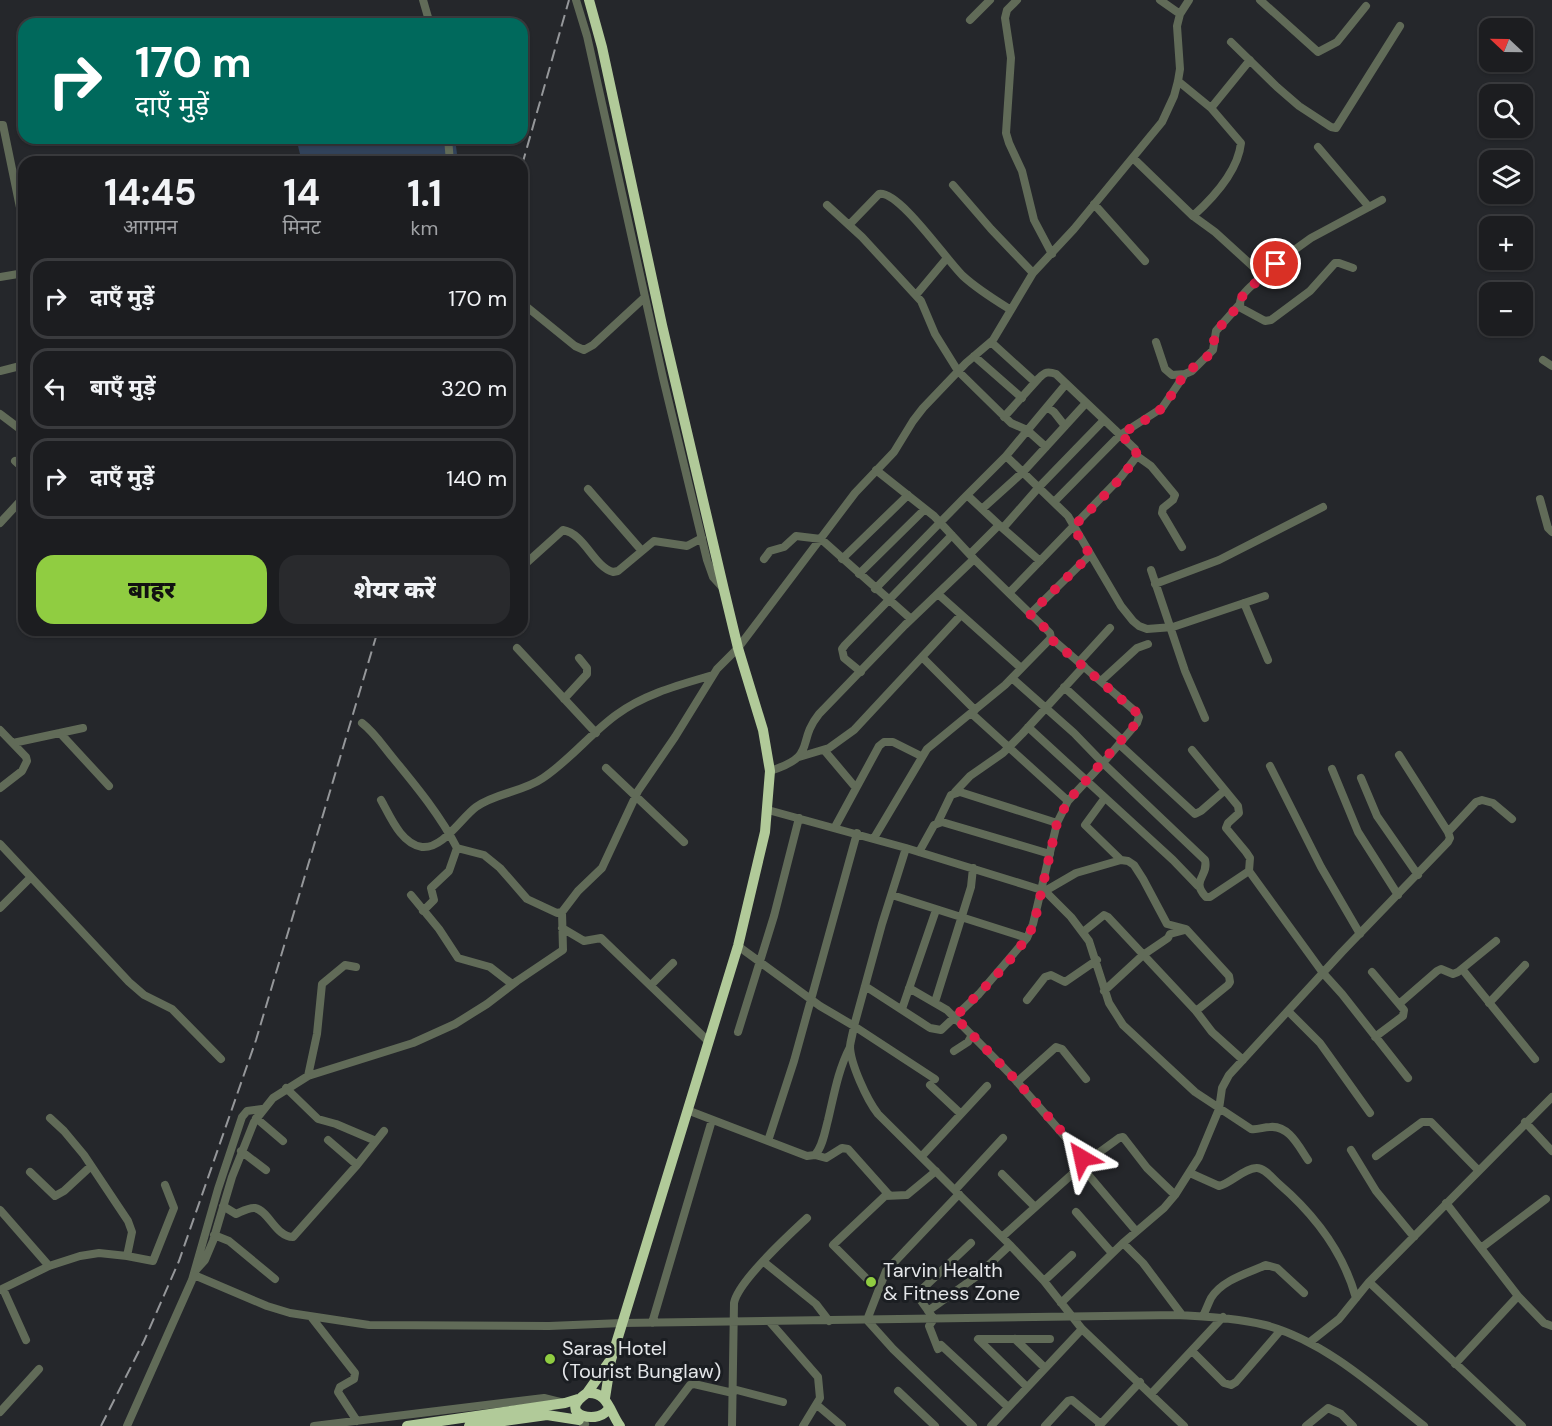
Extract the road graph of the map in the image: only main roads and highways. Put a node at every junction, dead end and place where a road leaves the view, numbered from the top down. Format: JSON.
{"nodes":[{"id":1,"x":589,"y":0,"type":"edge"},
{"id":2,"x":611,"y":1359,"type":"junction"},
{"id":3,"x":583,"y":1396,"type":"junction"},
{"id":4,"x":607,"y":1402,"type":"junction"},
{"id":5,"x":587,"y":1424,"type":"edge"},
{"id":6,"x":407,"y":1426,"type":"edge"},
{"id":7,"x":469,"y":1426,"type":"edge"},
{"id":8,"x":620,"y":1426,"type":"edge"}],
"edges":[{"from":1,"to":2,"type":"highway"},
{"from":2,"to":3,"type":"highway"},
{"from":2,"to":4,"type":"highway"},
{"from":3,"to":4,"type":"highway"},
{"from":3,"to":5,"type":"highway"},
{"from":3,"to":6,"type":"highway"},
{"from":4,"to":5,"type":"highway"},
{"from":4,"to":8,"type":"highway"},
{"from":5,"to":7,"type":"highway"}]}
